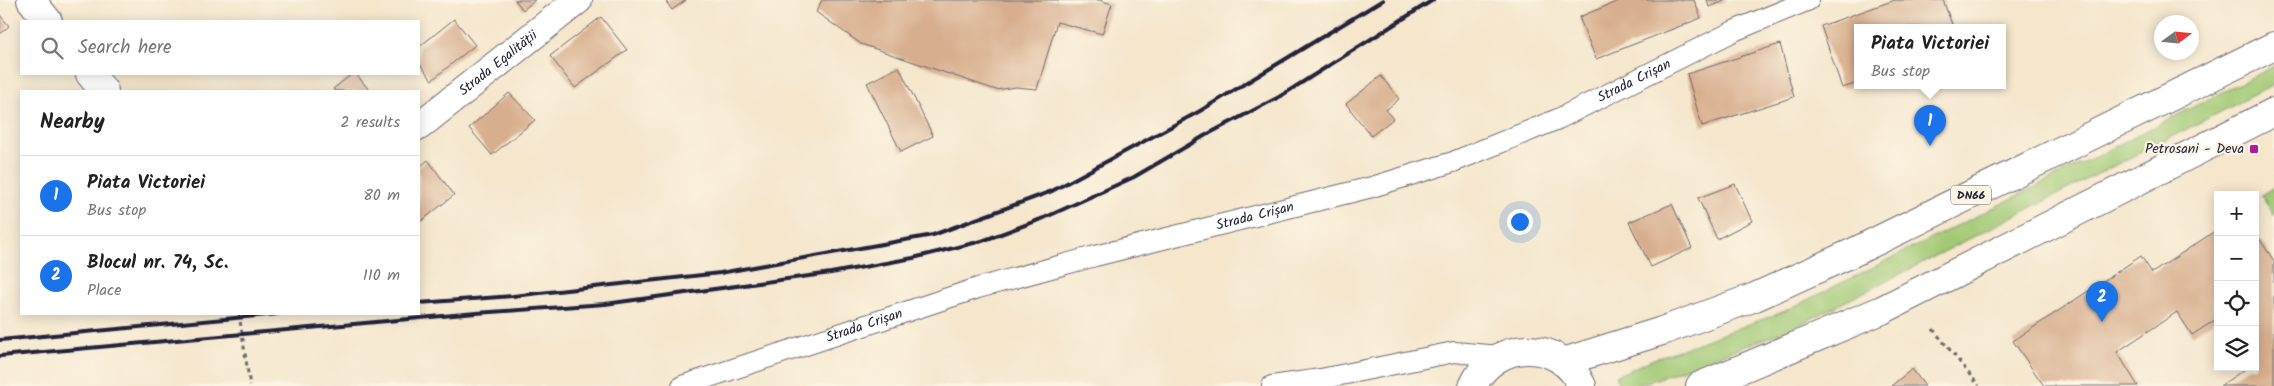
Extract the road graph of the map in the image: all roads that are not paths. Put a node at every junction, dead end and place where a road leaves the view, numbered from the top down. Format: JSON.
{"nodes":[{"id":1,"x":31,"y":0,"type":"edge"},
{"id":2,"x":578,"y":0,"type":"edge"},
{"id":3,"x":1809,"y":0,"type":"edge"},
{"id":4,"x":47,"y":20,"type":"edge"},
{"id":5,"x":2274,"y":46,"type":"edge"},
{"id":6,"x":91,"y":75,"type":"edge"},
{"id":7,"x":103,"y":90,"type":"edge"},
{"id":8,"x":2274,"y":112,"type":"edge"},
{"id":9,"x":420,"y":125,"type":"edge"},
{"id":10,"x":1500,"y":356,"type":"junction"},
{"id":11,"x":1563,"y":362,"type":"junction"},
{"id":12,"x":682,"y":386,"type":"edge"},
{"id":13,"x":1272,"y":386,"type":"edge"},
{"id":14,"x":1473,"y":386,"type":"edge"},
{"id":15,"x":1582,"y":386,"type":"edge"},
{"id":16,"x":1700,"y":386,"type":"edge"}],
"edges":[{"from":1,"to":4,"type":"main road"},
{"from":2,"to":9,"type":"main road","name":"Strada Egalității"},
{"from":3,"to":12,"type":"lane","name":"Strada Crișan"},
{"from":5,"to":11,"type":"main road","number":"DN66"},
{"from":6,"to":7,"type":"main road"},
{"from":8,"to":16,"type":"main road"},
{"from":10,"to":11,"type":"main road"},
{"from":10,"to":13,"type":"lane"},
{"from":10,"to":14,"type":"main road"},
{"from":11,"to":15,"type":"main road"}]}
